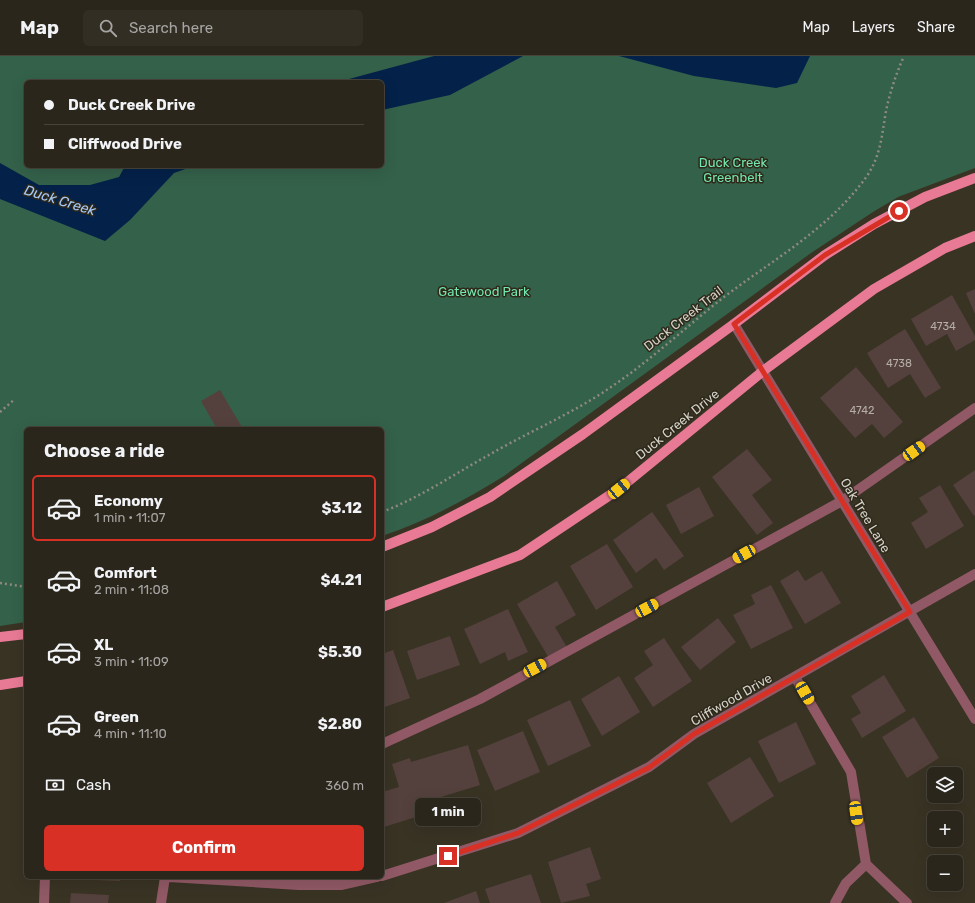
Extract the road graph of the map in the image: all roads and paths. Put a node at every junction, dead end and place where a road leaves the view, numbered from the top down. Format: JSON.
{"nodes":[{"id":1,"x":904,"y":56,"type":"edge"},
{"id":2,"x":975,"y":178,"type":"edge"},
{"id":3,"x":975,"y":236,"type":"edge"},
{"id":4,"x":734,"y":324,"type":"junction"},
{"id":5,"x":762,"y":371,"type":"junction"},
{"id":6,"x":15,"y":399,"type":"dead end"},
{"id":7,"x":975,"y":408,"type":"edge"},
{"id":8,"x":0,"y":412,"type":"edge"},
{"id":9,"x":842,"y":501,"type":"junction"},
{"id":10,"x":384,"y":511,"type":"edge"},
{"id":11,"x":384,"y":546,"type":"edge"},
{"id":12,"x":975,"y":574,"type":"edge"},
{"id":13,"x":0,"y":583,"type":"edge"},
{"id":14,"x":24,"y":587,"type":"edge"},
{"id":15,"x":384,"y":606,"type":"edge"},
{"id":16,"x":910,"y":612,"type":"junction"},
{"id":17,"x":24,"y":634,"type":"edge"},
{"id":18,"x":0,"y":637,"type":"edge"},
{"id":19,"x":795,"y":677,"type":"junction"},
{"id":20,"x":24,"y":681,"type":"edge"},
{"id":21,"x":0,"y":685,"type":"edge"},
{"id":22,"x":975,"y":719,"type":"edge"},
{"id":23,"x":384,"y":743,"type":"edge"},
{"id":24,"x":866,"y":864,"type":"junction"},
{"id":25,"x":384,"y":875,"type":"edge"},
{"id":26,"x":45,"y":879,"type":"edge"},
{"id":27,"x":165,"y":879,"type":"edge"},
{"id":28,"x":234,"y":879,"type":"edge"},
{"id":29,"x":368,"y":879,"type":"edge"},
{"id":30,"x":299,"y":881,"type":"edge"},
{"id":31,"x":44,"y":903,"type":"edge"},
{"id":32,"x":161,"y":903,"type":"edge"},
{"id":33,"x":835,"y":903,"type":"edge"},
{"id":34,"x":908,"y":903,"type":"edge"}],
"edges":[{"from":1,"to":10,"type":"path","name":"Duck Creek Trail"},
{"from":2,"to":4,"type":"main road"},
{"from":3,"to":5,"type":"main road","name":"Duck Creek Drive"},
{"from":4,"to":5,"type":"street","name":"Oak Tree Lane"},
{"from":4,"to":11,"type":"main road"},
{"from":5,"to":9,"type":"street","name":"Oak Tree Lane"},
{"from":5,"to":15,"type":"main road","name":"Duck Creek Drive"},
{"from":6,"to":8,"type":"path"},
{"from":7,"to":9,"type":"street"},
{"from":9,"to":16,"type":"street","name":"Oak Tree Lane"},
{"from":9,"to":23,"type":"street"},
{"from":12,"to":16,"type":"street","name":"Cliffwood Drive"},
{"from":13,"to":14,"type":"path"},
{"from":16,"to":19,"type":"street","name":"Cliffwood Drive"},
{"from":16,"to":22,"type":"street","name":"Oak Tree Lane"},
{"from":17,"to":18,"type":"main road"},
{"from":19,"to":24,"type":"street"},
{"from":19,"to":25,"type":"street","name":"Cliffwood Drive"},
{"from":20,"to":21,"type":"main road"},
{"from":24,"to":33,"type":"street"},
{"from":24,"to":34,"type":"street"},
{"from":26,"to":31,"type":"street"},
{"from":27,"to":32,"type":"street"},
{"from":28,"to":30,"type":"street"},
{"from":29,"to":30,"type":"street"}]}
